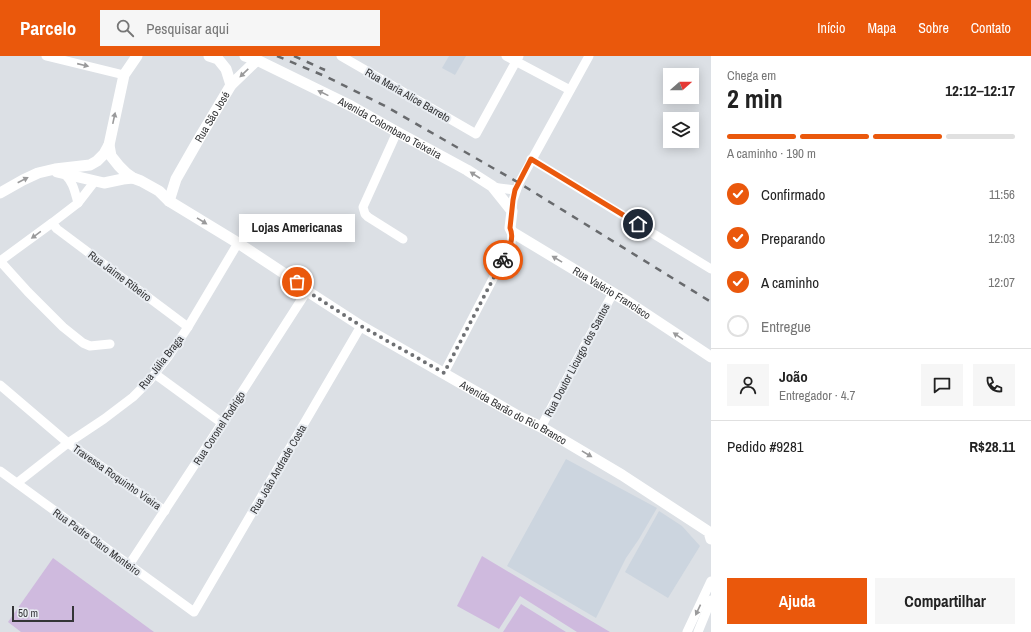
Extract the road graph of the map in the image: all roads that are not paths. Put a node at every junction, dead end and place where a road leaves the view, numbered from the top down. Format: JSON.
{"nodes":[{"id":1,"x":46,"y":56,"type":"edge"},
{"id":2,"x":137,"y":56,"type":"edge"},
{"id":3,"x":209,"y":56,"type":"edge"},
{"id":4,"x":245,"y":56,"type":"edge"},
{"id":5,"x":341,"y":56,"type":"edge"},
{"id":6,"x":506,"y":56,"type":"edge"},
{"id":7,"x":589,"y":56,"type":"edge"},
{"id":8,"x":517,"y":59,"type":"edge"},
{"id":9,"x":257,"y":60,"type":"junction"},
{"id":10,"x":124,"y":75,"type":"junction"},
{"id":11,"x":231,"y":85,"type":"junction"},
{"id":12,"x":570,"y":90,"type":"junction"},
{"id":13,"x":397,"y":132,"type":"junction"},
{"id":14,"x":109,"y":145,"type":"junction"},
{"id":15,"x":111,"y":156,"type":"junction"},
{"id":16,"x":531,"y":159,"type":"junction"},
{"id":17,"x":48,"y":170,"type":"junction"},
{"id":18,"x":64,"y":173,"type":"junction"},
{"id":19,"x":133,"y":178,"type":"junction"},
{"id":20,"x":176,"y":179,"type":"junction"},
{"id":21,"x":95,"y":181,"type":"junction"},
{"id":22,"x":492,"y":186,"type":"junction"},
{"id":23,"x":515,"y":190,"type":"junction"},
{"id":24,"x":159,"y":191,"type":"junction"},
{"id":25,"x":0,"y":193,"type":"edge"},
{"id":26,"x":169,"y":201,"type":"junction"},
{"id":27,"x":78,"y":203,"type":"junction"},
{"id":28,"x":512,"y":211,"type":"junction"},
{"id":29,"x":52,"y":223,"type":"junction"},
{"id":30,"x":516,"y":234,"type":"junction"},
{"id":31,"x":403,"y":239,"type":"dead end"},
{"id":32,"x":238,"y":243,"type":"junction"},
{"id":33,"x":0,"y":261,"type":"edge"},
{"id":34,"x":711,"y":268,"type":"edge"},
{"id":35,"x":307,"y":291,"type":"junction"},
{"id":36,"x":614,"y":293,"type":"junction"},
{"id":37,"x":361,"y":326,"type":"junction"},
{"id":38,"x":188,"y":328,"type":"junction"},
{"id":39,"x":110,"y":344,"type":"dead end"},
{"id":40,"x":711,"y":357,"type":"edge"},
{"id":41,"x":444,"y":373,"type":"junction"},
{"id":42,"x":155,"y":374,"type":"junction"},
{"id":43,"x":0,"y":385,"type":"edge"},
{"id":44,"x":222,"y":423,"type":"junction"},
{"id":45,"x":541,"y":427,"type":"junction"},
{"id":46,"x":68,"y":443,"type":"junction"},
{"id":47,"x":0,"y":471,"type":"edge"},
{"id":48,"x":17,"y":483,"type":"junction"},
{"id":49,"x":165,"y":511,"type":"junction"},
{"id":50,"x":710,"y":533,"type":"edge"},
{"id":51,"x":129,"y":565,"type":"junction"},
{"id":52,"x":711,"y":581,"type":"edge"},
{"id":53,"x":711,"y":600,"type":"edge"},
{"id":54,"x":194,"y":612,"type":"joint"},
{"id":55,"x":687,"y":632,"type":"edge"},
{"id":56,"x":698,"y":632,"type":"edge"}],
"edges":[{"from":1,"to":10,"type":"street","one_way":true},
{"from":2,"to":10,"type":"main road"},
{"from":3,"to":11,"type":"main road"},
{"from":4,"to":9,"type":"main road","name":"Avenida Colombano Teixeira"},
{"from":5,"to":8,"type":"street","name":"Rua Maria Alice Barreto"},
{"from":6,"to":8,"type":"street"},
{"from":7,"to":12,"type":"street"},
{"from":8,"to":12,"type":"street"},
{"from":9,"to":11,"type":"main road","name":"Rua São José","one_way":true},
{"from":13,"to":9,"type":"main road","name":"Avenida Colombano Teixeira","one_way":true},
{"from":14,"to":10,"type":"main road","one_way":true},
{"from":11,"to":20,"type":"main road","name":"Rua São José"},
{"from":12,"to":16,"type":"street"},
{"from":22,"to":13,"type":"main road","name":"Avenida Colombano Teixeira","one_way":true},
{"from":13,"to":31,"type":"street"},
{"from":14,"to":15,"type":"main road"},
{"from":14,"to":17,"type":"main road"},
{"from":15,"to":19,"type":"main road","name":"Avenida Barão do Rio Branco"},
{"from":15,"to":21,"type":"main road"},
{"from":16,"to":23,"type":"street"},
{"from":16,"to":34,"type":"street"},
{"from":17,"to":18,"type":"main road"},
{"from":25,"to":17,"type":"main road","one_way":true},
{"from":18,"to":21,"type":"main road"},
{"from":18,"to":27,"type":"street"},
{"from":19,"to":21,"type":"main road"},
{"from":19,"to":24,"type":"main road","name":"Avenida Barão do Rio Branco"},
{"from":20,"to":24,"type":"main road","name":"Rua São José"},
{"from":20,"to":26,"type":"main road","name":"Rua São José"},
{"from":21,"to":27,"type":"street"},
{"from":22,"to":23,"type":"street"},
{"from":22,"to":28,"type":"main road","name":"Avenida Colombano Teixeira"},
{"from":23,"to":28,"type":"street"},
{"from":24,"to":26,"type":"main road","name":"Avenida Barão do Rio Branco"},
{"from":26,"to":32,"type":"main road","name":"Avenida Barão do Rio Branco","one_way":true},
{"from":27,"to":29,"type":"street"},
{"from":28,"to":30,"type":"main road"},
{"from":29,"to":33,"type":"street","one_way":true},
{"from":29,"to":38,"type":"street","name":"Rua Jaime Ribeiro"},
{"from":36,"to":30,"type":"main road","name":"Rua Valério Francisco","one_way":true},
{"from":30,"to":41,"type":"street"},
{"from":32,"to":35,"type":"main road","name":"Avenida Barão do Rio Branco"},
{"from":32,"to":38,"type":"street","name":"Rua Júlia Braga"},
{"from":33,"to":39,"type":"street"},
{"from":35,"to":37,"type":"main road","name":"Avenida Barão do Rio Branco"},
{"from":35,"to":44,"type":"street","name":"Rua Coronel Rodrigo"},
{"from":40,"to":36,"type":"main road","name":"Rua Valério Francisco","one_way":true},
{"from":36,"to":45,"type":"street","name":"Rua Doutor Licurgo dos Santos"},
{"from":37,"to":41,"type":"main road","name":"Avenida Barão do Rio Branco"},
{"from":37,"to":54,"type":"street","name":"Rua João Andrade Costa"},
{"from":38,"to":42,"type":"street","name":"Rua Júlia Braga"},
{"from":41,"to":45,"type":"main road","name":"Avenida Barão do Rio Branco"},
{"from":42,"to":44,"type":"street"},
{"from":42,"to":46,"type":"street","name":"Rua Júlia Braga"},
{"from":43,"to":46,"type":"street","name":"Travessa Roquinho Vieira"},
{"from":44,"to":49,"type":"street","name":"Rua Coronel Rodrigo"},
{"from":45,"to":50,"type":"main road","name":"Avenida Barão do Rio Branco","one_way":true},
{"from":46,"to":48,"type":"street","name":"Rua Júlia Braga"},
{"from":46,"to":49,"type":"street","name":"Travessa Roquinho Vieira"},
{"from":47,"to":48,"type":"street","name":"Rua Padre Claro Monteiro"},
{"from":48,"to":51,"type":"street","name":"Rua Padre Claro Monteiro"},
{"from":49,"to":51,"type":"street","name":"Rua Coronel Rodrigo"},
{"from":51,"to":54,"type":"street","name":"Rua Padre Claro Monteiro"},
{"from":52,"to":55,"type":"street","one_way":true},
{"from":53,"to":56,"type":"street"}]}
